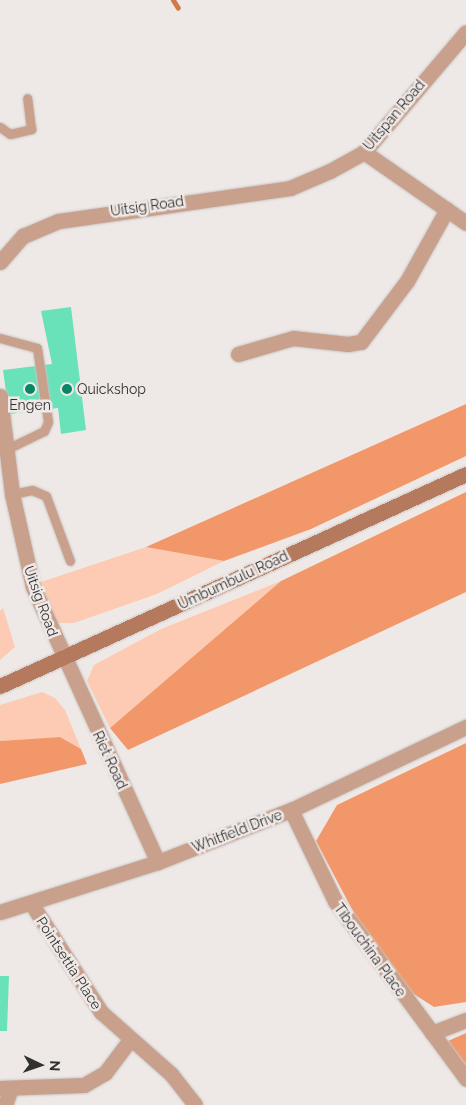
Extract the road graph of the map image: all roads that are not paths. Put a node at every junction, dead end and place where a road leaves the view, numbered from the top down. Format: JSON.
{"nodes":[{"id":1,"x":466,"y":32,"type":"edge"},
{"id":2,"x":27,"y":98,"type":"dead end"},
{"id":3,"x":0,"y":127,"type":"edge"},
{"id":4,"x":364,"y":152,"type":"junction"},
{"id":5,"x":309,"y":181,"type":"joint"},
{"id":6,"x":447,"y":209,"type":"junction"},
{"id":7,"x":466,"y":223,"type":"edge"},
{"id":8,"x":0,"y":262,"type":"edge"},
{"id":9,"x":0,"y":338,"type":"edge"},
{"id":10,"x":238,"y":354,"type":"dead end"},
{"id":11,"x":0,"y":396,"type":"edge"},
{"id":12,"x":7,"y":449,"type":"junction"},
{"id":13,"x":466,"y":474,"type":"edge"},
{"id":14,"x":12,"y":494,"type":"junction"},
{"id":15,"x":70,"y":562,"type":"dead end"},
{"id":16,"x":62,"y":657,"type":"junction"},
{"id":17,"x":0,"y":686,"type":"edge"},
{"id":18,"x":466,"y":727,"type":"edge"},
{"id":19,"x":291,"y":810,"type":"junction"},
{"id":20,"x":158,"y":862,"type":"junction"},
{"id":21,"x":31,"y":903,"type":"junction"},
{"id":22,"x":0,"y":912,"type":"edge"},
{"id":23,"x":466,"y":1020,"type":"edge"},
{"id":24,"x":432,"y":1033,"type":"junction"},
{"id":25,"x":129,"y":1041,"type":"junction"},
{"id":26,"x":466,"y":1080,"type":"edge"},
{"id":27,"x":5,"y":1088,"type":"edge"},
{"id":28,"x":5,"y":1105,"type":"edge"},
{"id":29,"x":195,"y":1105,"type":"edge"}],
"edges":[{"from":1,"to":4,"type":"street","name":"Uitspan Road"},
{"from":2,"to":3,"type":"lane"},
{"from":4,"to":5,"type":"street","name":"Uitspan Road"},
{"from":4,"to":6,"type":"street"},
{"from":5,"to":8,"type":"street","name":"Uitsig Road"},
{"from":6,"to":7,"type":"street"},
{"from":6,"to":10,"type":"street"},
{"from":9,"to":12,"type":"lane"},
{"from":11,"to":12,"type":"street","name":"Uitsig Road"},
{"from":12,"to":14,"type":"street","name":"Uitsig Road"},
{"from":13,"to":16,"type":"main road","name":"Umbumbulu Road"},
{"from":14,"to":15,"type":"lane"},
{"from":14,"to":16,"type":"street","name":"Uitsig Road"},
{"from":16,"to":17,"type":"main road","name":"Umbumbulu Road"},
{"from":16,"to":20,"type":"street","name":"Riet Road"},
{"from":18,"to":19,"type":"street","name":"Whitfield Drive"},
{"from":19,"to":20,"type":"street","name":"Whitfield Drive"},
{"from":19,"to":24,"type":"street","name":"Tibouchina Place"},
{"from":20,"to":21,"type":"street","name":"Whitfield Drive"},
{"from":21,"to":22,"type":"street","name":"Whitfield Drive"},
{"from":21,"to":25,"type":"street","name":"Pointsettia Place"},
{"from":23,"to":24,"type":"street"},
{"from":24,"to":26,"type":"street","name":"Tibouchina Place"},
{"from":25,"to":27,"type":"street"},
{"from":25,"to":29,"type":"street","name":"Pointsettia Place"},
{"from":27,"to":28,"type":"street"}]}
